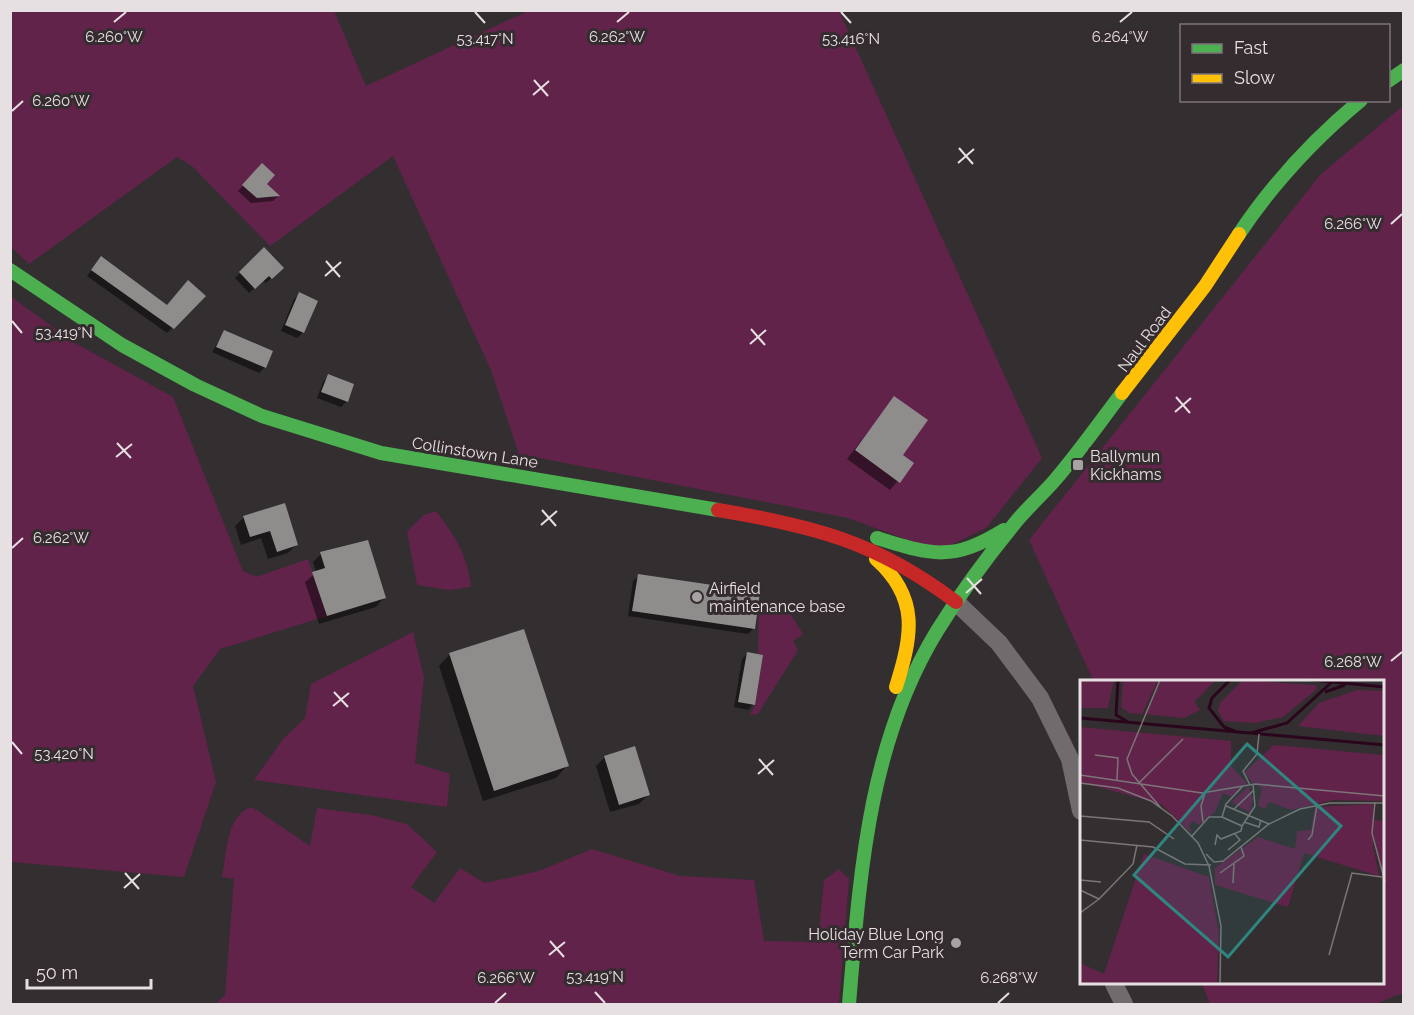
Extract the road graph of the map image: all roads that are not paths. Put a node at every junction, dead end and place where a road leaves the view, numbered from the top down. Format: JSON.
{"nodes":[{"id":1,"x":1404,"y":70,"type":"edge"},
{"id":2,"x":1390,"y":80,"type":"edge"},
{"id":3,"x":1359,"y":102,"type":"edge"},
{"id":4,"x":10,"y":270,"type":"edge"},
{"id":5,"x":1015,"y":523,"type":"junction"},
{"id":6,"x":843,"y":536,"type":"junction"},
{"id":7,"x":956,"y":602,"type":"junction"},
{"id":8,"x":885,"y":754,"type":"junction"},
{"id":9,"x":1080,"y":806,"type":"edge"},
{"id":10,"x":1114,"y":985,"type":"edge"},
{"id":11,"x":849,"y":1005,"type":"edge"},
{"id":12,"x":1124,"y":1005,"type":"edge"}],
"edges":[{"from":1,"to":2,"type":"main road"},
{"from":3,"to":5,"type":"main road","name":"Naul Road"},
{"from":4,"to":6,"type":"main road","name":"Collinstown Lane"},
{"from":5,"to":6,"type":"main road"},
{"from":5,"to":7,"type":"main road","name":"Naul Road"},
{"from":6,"to":7,"type":"main road","name":"Collinstown Lane"},
{"from":6,"to":8,"type":"main road"},
{"from":7,"to":8,"type":"main road","name":"Naul Road"},
{"from":7,"to":9,"type":"street"},
{"from":8,"to":11,"type":"main road"},
{"from":10,"to":12,"type":"street"}]}
